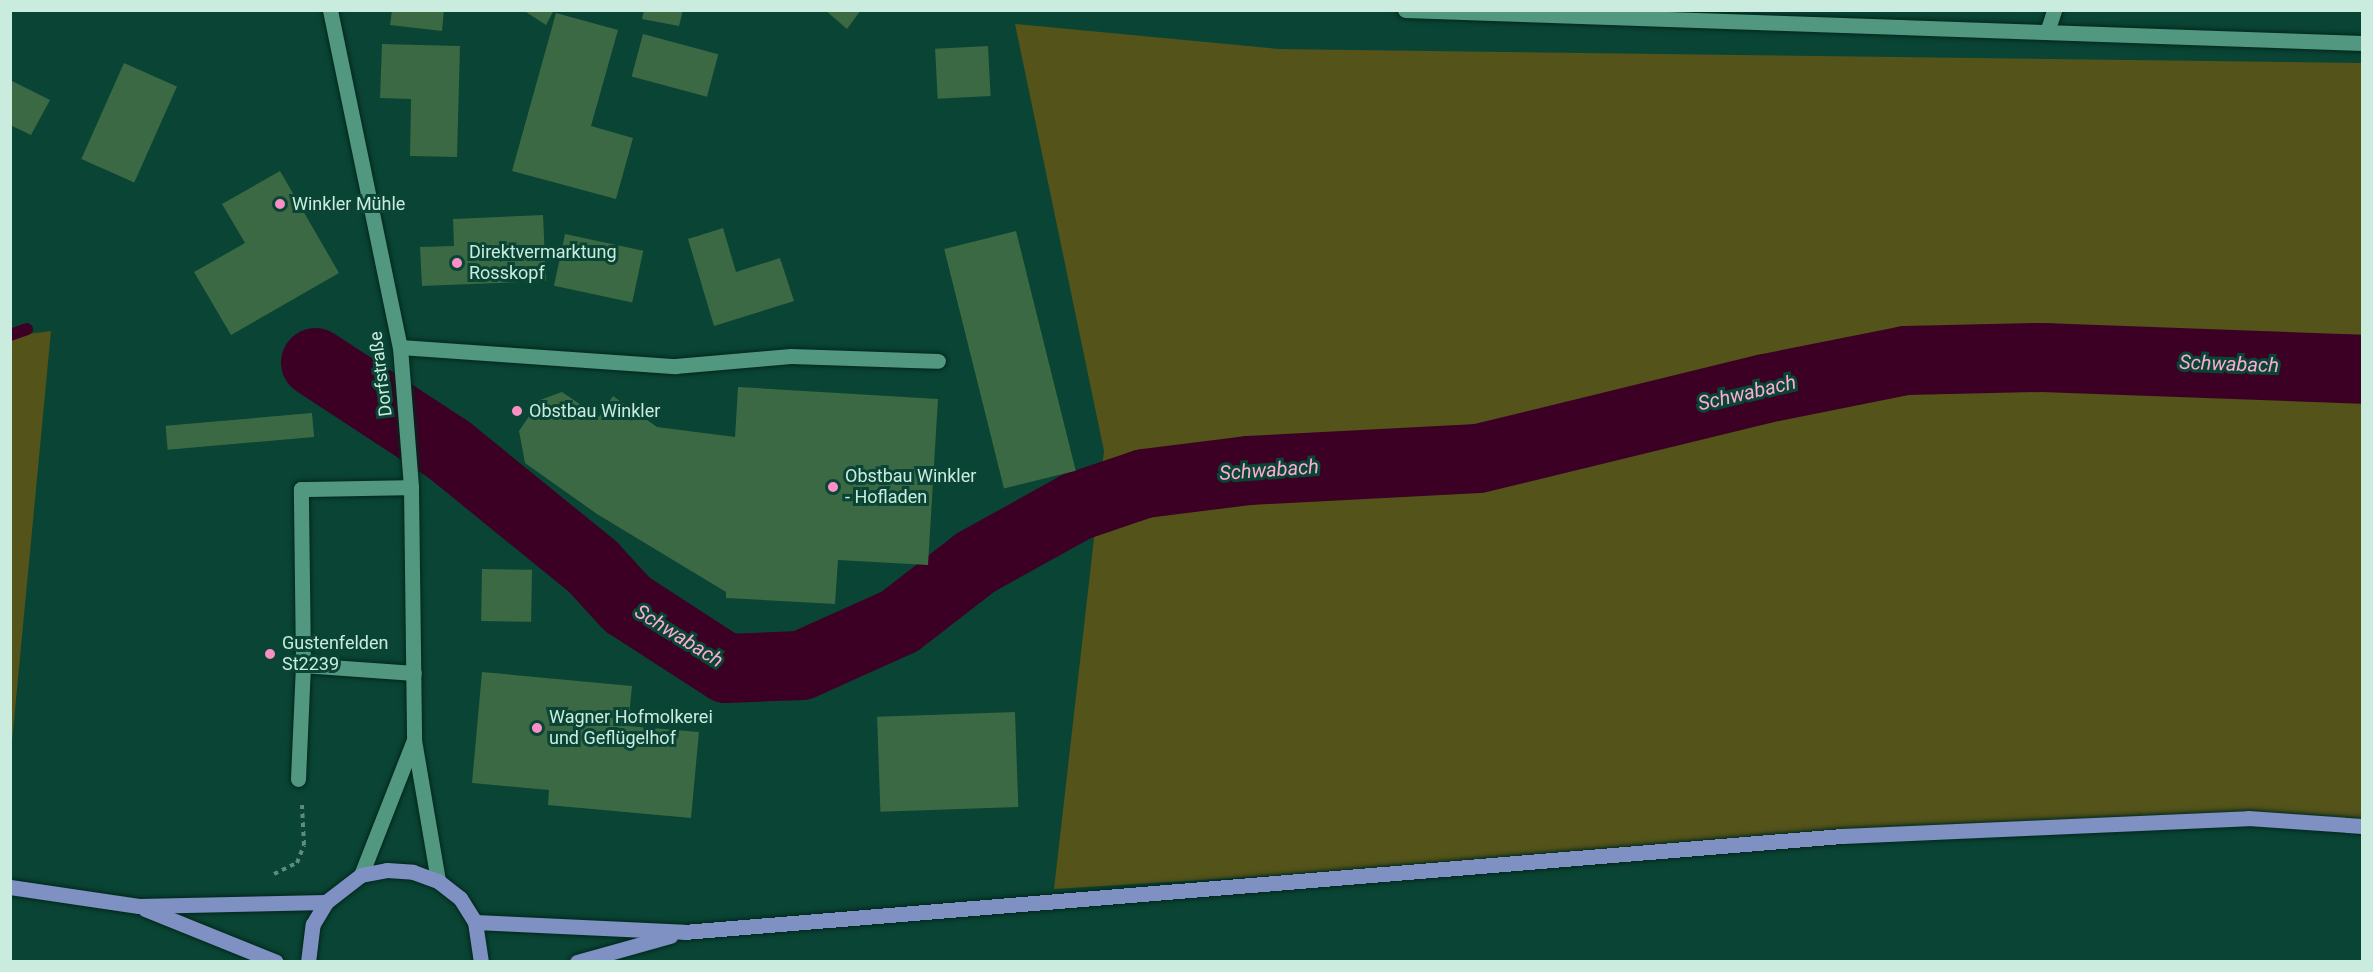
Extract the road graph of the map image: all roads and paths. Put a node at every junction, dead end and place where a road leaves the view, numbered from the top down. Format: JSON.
{"nodes":[{"id":1,"x":330,"y":10,"type":"edge"},
{"id":2,"x":1406,"y":10,"type":"edge"},
{"id":3,"x":2054,"y":10,"type":"edge"},
{"id":4,"x":2048,"y":29,"type":"junction"},
{"id":5,"x":2362,"y":43,"type":"edge"},
{"id":6,"x":400,"y":347,"type":"junction"},
{"id":7,"x":938,"y":361,"type":"dead end"},
{"id":8,"x":411,"y":487,"type":"junction"},
{"id":9,"x":303,"y":665,"type":"junction"},
{"id":10,"x":414,"y":674,"type":"junction"},
{"id":11,"x":414,"y":740,"type":"junction"},
{"id":12,"x":298,"y":779,"type":"joint"},
{"id":13,"x":2362,"y":826,"type":"edge"},
{"id":14,"x":361,"y":875,"type":"junction"},
{"id":15,"x":438,"y":881,"type":"junction"},
{"id":16,"x":10,"y":887,"type":"edge"},
{"id":17,"x":326,"y":902,"type":"junction"},
{"id":18,"x":250,"y":904,"type":"junction"},
{"id":19,"x":139,"y":906,"type":"junction"},
{"id":20,"x":475,"y":922,"type":"junction"},
{"id":21,"x":684,"y":932,"type":"junction"},
{"id":22,"x":276,"y":962,"type":"edge"},
{"id":23,"x":308,"y":962,"type":"edge"},
{"id":24,"x":481,"y":962,"type":"edge"},
{"id":25,"x":577,"y":962,"type":"edge"}],
"edges":[{"from":1,"to":6,"type":"street","name":"Dorfstraße"},
{"from":2,"to":4,"type":"street"},
{"from":3,"to":4,"type":"street"},
{"from":4,"to":5,"type":"street"},
{"from":6,"to":7,"type":"street"},
{"from":6,"to":8,"type":"street","name":"Dorfstraße"},
{"from":8,"to":9,"type":"street"},
{"from":8,"to":10,"type":"street","name":"Dorfstraße"},
{"from":9,"to":10,"type":"street"},
{"from":9,"to":12,"type":"street"},
{"from":10,"to":11,"type":"street","name":"Dorfstraße"},
{"from":11,"to":14,"type":"street","name":"Dorfstraße"},
{"from":11,"to":15,"type":"street","name":"Dorfstraße"},
{"from":12,"to":18,"type":"path"},
{"from":13,"to":21,"type":"main road"},
{"from":14,"to":15,"type":"main road"},
{"from":14,"to":17,"type":"main road"},
{"from":15,"to":20,"type":"main road"},
{"from":16,"to":19,"type":"main road"},
{"from":17,"to":18,"type":"main road"},
{"from":17,"to":23,"type":"main road"},
{"from":18,"to":19,"type":"main road"},
{"from":19,"to":22,"type":"main road"},
{"from":20,"to":21,"type":"main road"},
{"from":20,"to":24,"type":"main road"},
{"from":21,"to":25,"type":"main road"}]}
